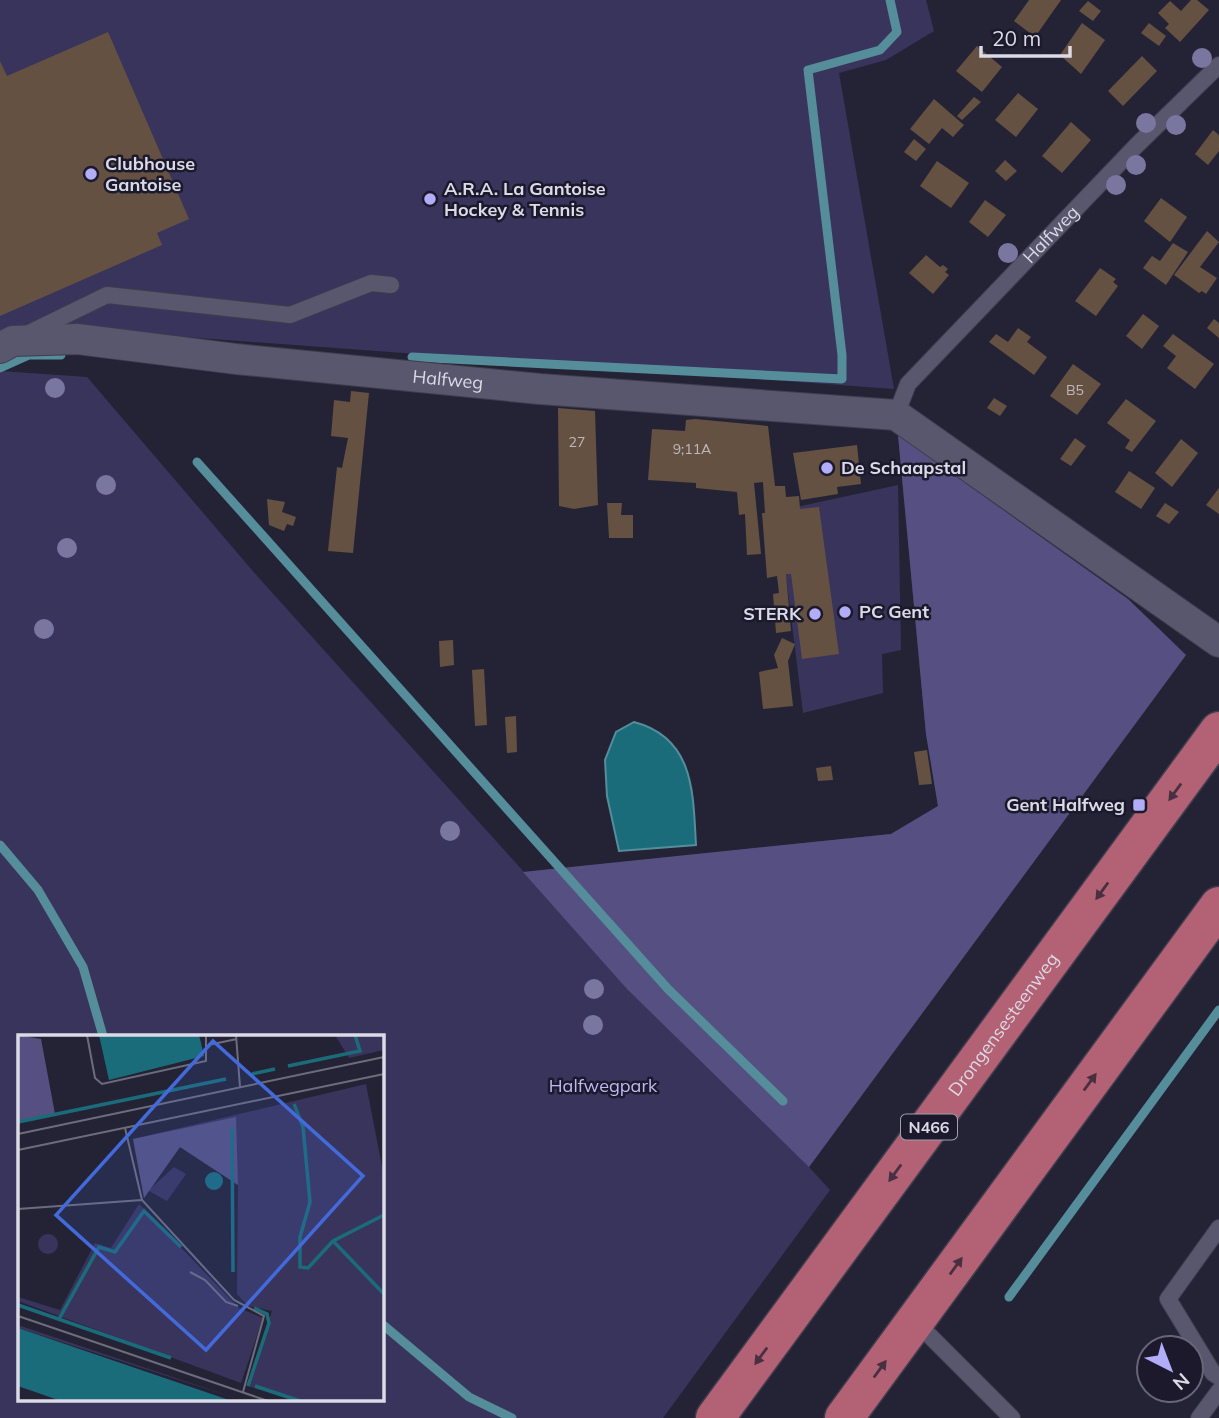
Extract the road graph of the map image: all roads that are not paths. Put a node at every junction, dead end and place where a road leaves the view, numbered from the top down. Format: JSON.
{"nodes":[{"id":1,"x":1219,"y":65,"type":"edge"},
{"id":2,"x":391,"y":285,"type":"dead end"},
{"id":3,"x":7,"y":344,"type":"edge"},
{"id":4,"x":896,"y":415,"type":"junction"},
{"id":5,"x":1219,"y":642,"type":"edge"},
{"id":6,"x":1219,"y":731,"type":"edge"},
{"id":7,"x":1219,"y":906,"type":"edge"},
{"id":8,"x":1219,"y":1228,"type":"edge"},
{"id":9,"x":915,"y":1321,"type":"junction"},
{"id":10,"x":1219,"y":1377,"type":"edge"},
{"id":11,"x":1219,"y":1391,"type":"edge"},
{"id":12,"x":715,"y":1418,"type":"edge"},
{"id":13,"x":844,"y":1418,"type":"edge"},
{"id":14,"x":1012,"y":1418,"type":"edge"},
{"id":15,"x":1199,"y":1418,"type":"edge"}],
"edges":[{"from":1,"to":4,"type":"lane","name":"Halfweg"},
{"from":2,"to":3,"type":"lane"},
{"from":3,"to":4,"type":"street","name":"Halfweg"},
{"from":4,"to":5,"type":"street"},
{"from":6,"to":12,"type":"highway","name":"Drongensesteenweg","number":"N466","one_way":true},
{"from":9,"to":7,"type":"highway","one_way":true},
{"from":8,"to":10,"type":"lane"},
{"from":13,"to":9,"type":"highway","one_way":true},
{"from":9,"to":14,"type":"lane"},
{"from":11,"to":15,"type":"lane"}]}
